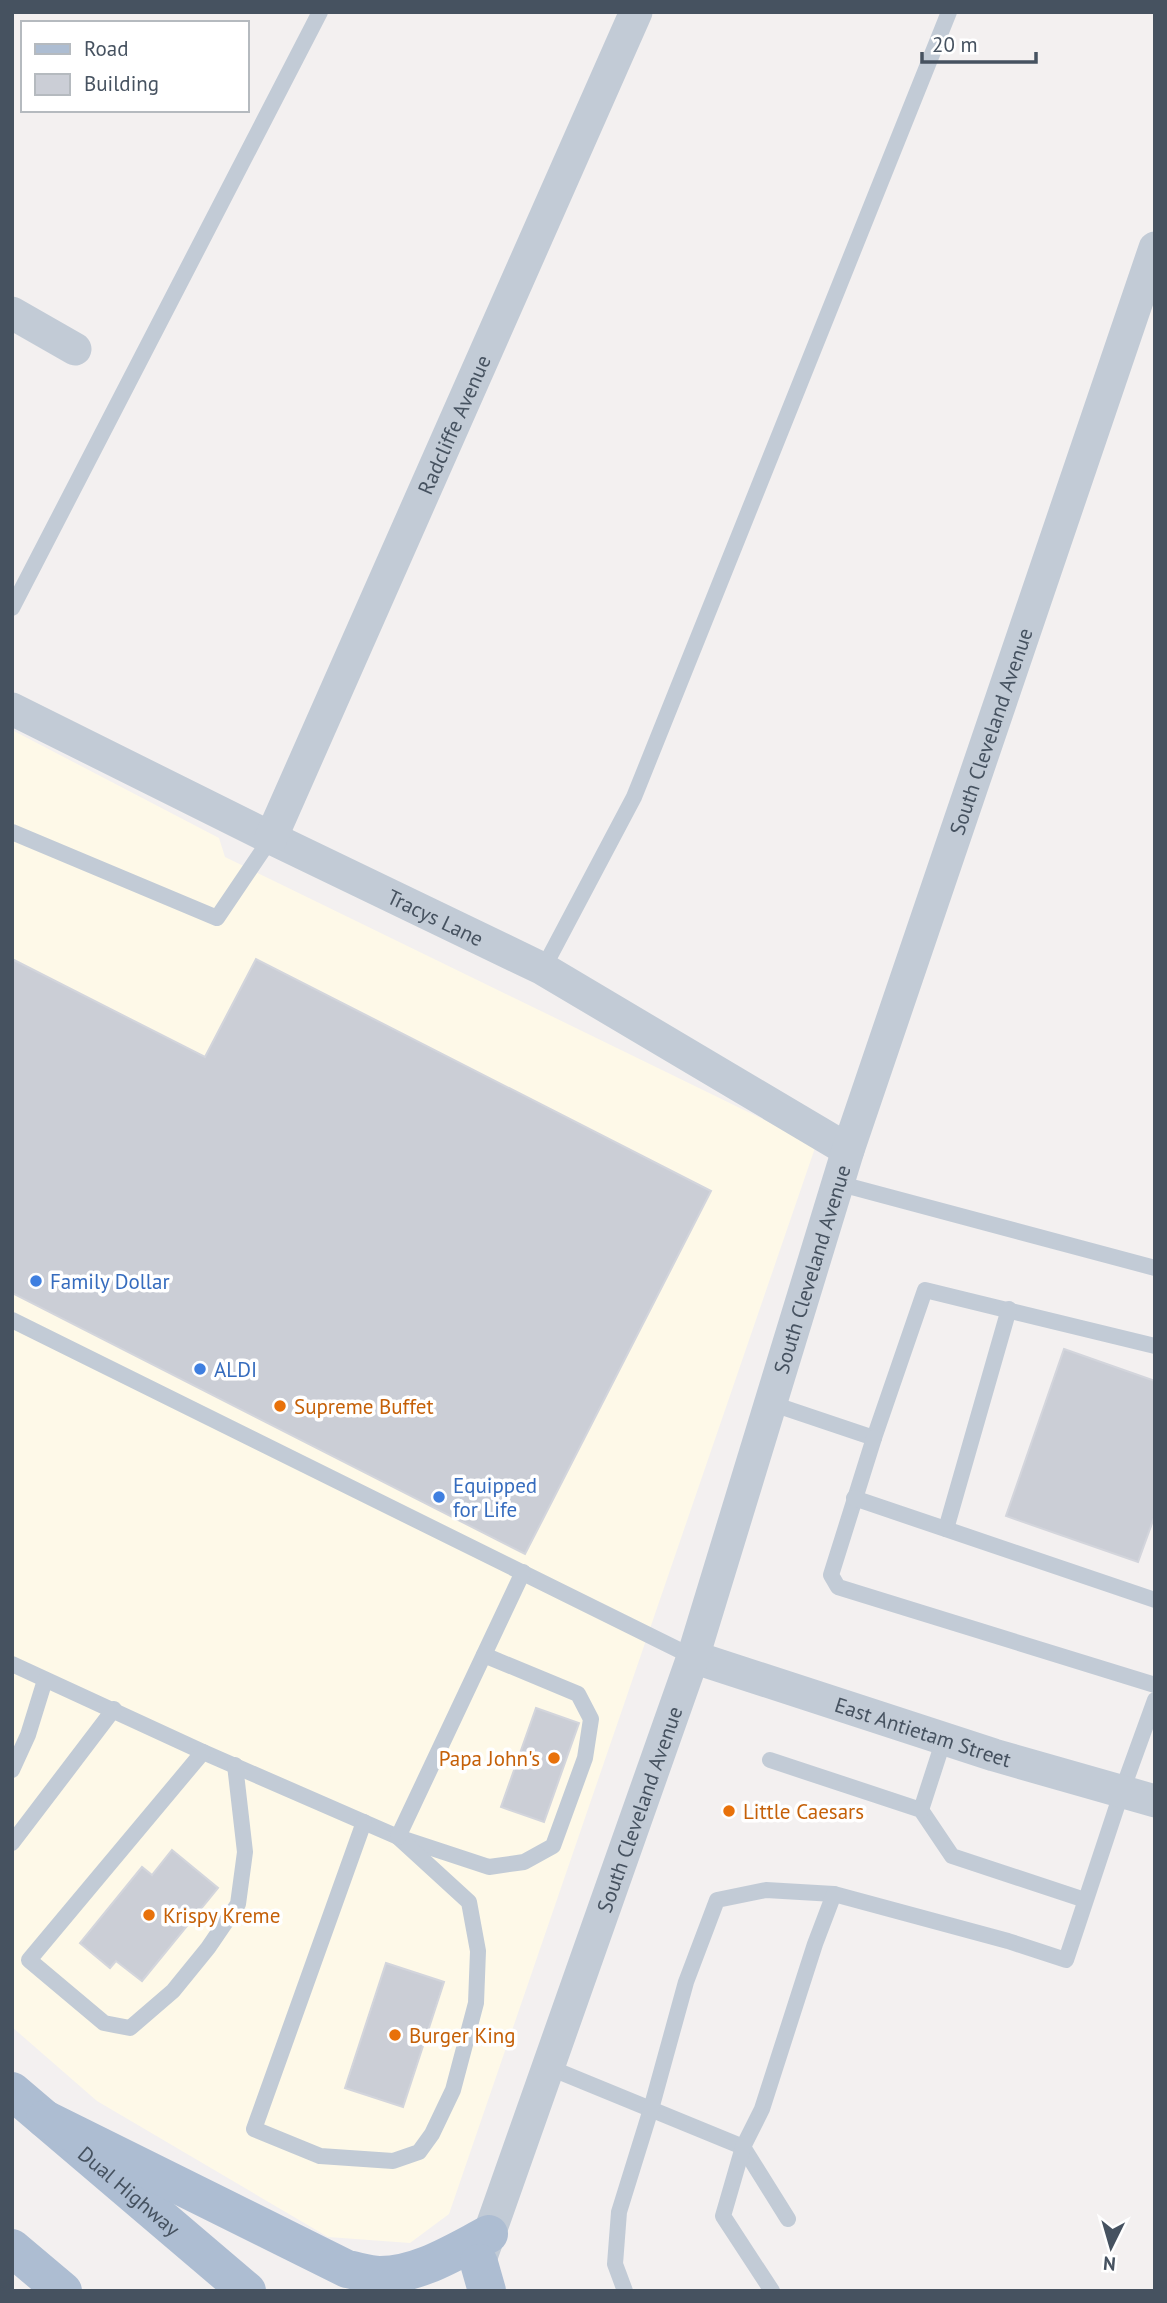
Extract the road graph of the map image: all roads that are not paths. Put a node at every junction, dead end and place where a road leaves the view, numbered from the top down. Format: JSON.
{"nodes":[{"id":1,"x":320,"y":12,"type":"edge"},
{"id":2,"x":636,"y":12,"type":"edge"},
{"id":3,"x":949,"y":12,"type":"edge"},
{"id":4,"x":1155,"y":248,"type":"edge"},
{"id":5,"x":12,"y":313,"type":"edge"},
{"id":6,"x":75,"y":349,"type":"dead end"},
{"id":7,"x":12,"y":608,"type":"edge"},
{"id":8,"x":12,"y":709,"type":"edge"},
{"id":9,"x":12,"y":832,"type":"edge"},
{"id":10,"x":271,"y":838,"type":"junction"},
{"id":11,"x":543,"y":969,"type":"junction"},
{"id":12,"x":848,"y":1150,"type":"junction"},
{"id":13,"x":837,"y":1183,"type":"junction"},
{"id":14,"x":1155,"y":1268,"type":"edge"},
{"id":15,"x":1009,"y":1309,"type":"junction"},
{"id":16,"x":12,"y":1320,"type":"edge"},
{"id":17,"x":1155,"y":1346,"type":"edge"},
{"id":18,"x":770,"y":1403,"type":"junction"},
{"id":19,"x":874,"y":1438,"type":"junction"},
{"id":20,"x":855,"y":1498,"type":"junction"},
{"id":21,"x":946,"y":1529,"type":"junction"},
{"id":22,"x":523,"y":1572,"type":"junction"},
{"id":23,"x":1155,"y":1600,"type":"edge"},
{"id":24,"x":484,"y":1655,"type":"junction"},
{"id":25,"x":693,"y":1657,"type":"junction"},
{"id":26,"x":12,"y":1664,"type":"edge"},
{"id":27,"x":45,"y":1680,"type":"junction"},
{"id":28,"x":1155,"y":1685,"type":"edge"},
{"id":29,"x":1155,"y":1700,"type":"edge"},
{"id":30,"x":114,"y":1709,"type":"junction"},
{"id":31,"x":944,"y":1739,"type":"junction"},
{"id":32,"x":16,"y":1748,"type":"edge"},
{"id":33,"x":203,"y":1752,"type":"junction"},
{"id":34,"x":770,"y":1760,"type":"dead end"},
{"id":35,"x":235,"y":1765,"type":"junction"},
{"id":36,"x":12,"y":1770,"type":"edge"},
{"id":37,"x":1122,"y":1791,"type":"junction"},
{"id":38,"x":1155,"y":1801,"type":"edge"},
{"id":39,"x":921,"y":1810,"type":"junction"},
{"id":40,"x":364,"y":1822,"type":"junction"},
{"id":41,"x":398,"y":1837,"type":"junction"},
{"id":42,"x":12,"y":1843,"type":"edge"},
{"id":43,"x":834,"y":1894,"type":"junction"},
{"id":44,"x":1086,"y":1900,"type":"junction"},
{"id":45,"x":548,"y":2067,"type":"junction"},
{"id":46,"x":12,"y":2091,"type":"edge"},
{"id":47,"x":651,"y":2109,"type":"junction"},
{"id":48,"x":45,"y":2119,"type":"junction"},
{"id":49,"x":743,"y":2147,"type":"junction"},
{"id":50,"x":788,"y":2219,"type":"dead end"},
{"id":51,"x":12,"y":2248,"type":"edge"},
{"id":52,"x":481,"y":2269,"type":"edge"},
{"id":53,"x":12,"y":2270,"type":"edge"},
{"id":54,"x":31,"y":2291,"type":"edge"},
{"id":55,"x":63,"y":2291,"type":"edge"},
{"id":56,"x":247,"y":2291,"type":"edge"},
{"id":57,"x":625,"y":2291,"type":"edge"},
{"id":58,"x":772,"y":2291,"type":"edge"}],
"edges":[{"from":1,"to":7,"type":"lane"},
{"from":2,"to":10,"type":"street","name":"Radcliffe Avenue"},
{"from":3,"to":11,"type":"lane"},
{"from":4,"to":12,"type":"street","name":"South Cleveland Avenue"},
{"from":5,"to":6,"type":"street"},
{"from":8,"to":10,"type":"street","name":"Tracys Lane"},
{"from":9,"to":10,"type":"lane"},
{"from":10,"to":11,"type":"street","name":"Tracys Lane"},
{"from":11,"to":12,"type":"street","name":"Tracys Lane"},
{"from":12,"to":13,"type":"street","name":"South Cleveland Avenue"},
{"from":13,"to":14,"type":"lane"},
{"from":13,"to":18,"type":"street","name":"South Cleveland Avenue"},
{"from":15,"to":17,"type":"lane"},
{"from":15,"to":19,"type":"lane"},
{"from":15,"to":21,"type":"lane"},
{"from":16,"to":22,"type":"lane"},
{"from":18,"to":19,"type":"lane"},
{"from":18,"to":25,"type":"street","name":"South Cleveland Avenue"},
{"from":19,"to":20,"type":"lane"},
{"from":20,"to":21,"type":"lane"},
{"from":20,"to":28,"type":"lane"},
{"from":21,"to":23,"type":"lane"},
{"from":22,"to":24,"type":"lane"},
{"from":22,"to":25,"type":"lane"},
{"from":24,"to":41,"type":"lane"},
{"from":24,"to":41,"type":"lane"},
{"from":25,"to":31,"type":"street","name":"East Antietam Street"},
{"from":25,"to":45,"type":"street","name":"South Cleveland Avenue"},
{"from":26,"to":27,"type":"lane"},
{"from":27,"to":30,"type":"lane"},
{"from":27,"to":32,"type":"lane"},
{"from":29,"to":37,"type":"lane"},
{"from":30,"to":33,"type":"lane"},
{"from":30,"to":42,"type":"lane"},
{"from":31,"to":37,"type":"street","name":"East Antietam Street"},
{"from":31,"to":39,"type":"lane"},
{"from":32,"to":36,"type":"lane"},
{"from":33,"to":35,"type":"lane"},
{"from":33,"to":35,"type":"lane"},
{"from":34,"to":39,"type":"lane"},
{"from":35,"to":40,"type":"lane"},
{"from":37,"to":38,"type":"street","name":"East Antietam Street"},
{"from":37,"to":44,"type":"lane"},
{"from":39,"to":44,"type":"lane"},
{"from":40,"to":41,"type":"lane"},
{"from":40,"to":41,"type":"lane"},
{"from":43,"to":44,"type":"lane"},
{"from":43,"to":47,"type":"lane"},
{"from":43,"to":49,"type":"lane"},
{"from":45,"to":47,"type":"lane"},
{"from":45,"to":52,"type":"street","name":"South Cleveland Avenue"},
{"from":46,"to":48,"type":"main road","name":"Dual Highway"},
{"from":47,"to":49,"type":"lane"},
{"from":47,"to":57,"type":"lane"},
{"from":48,"to":52,"type":"main road"},
{"from":48,"to":56,"type":"main road","name":"Dual Highway"},
{"from":49,"to":50,"type":"lane"},
{"from":49,"to":58,"type":"lane"},
{"from":51,"to":55,"type":"main road"},
{"from":53,"to":54,"type":"main road"}]}
